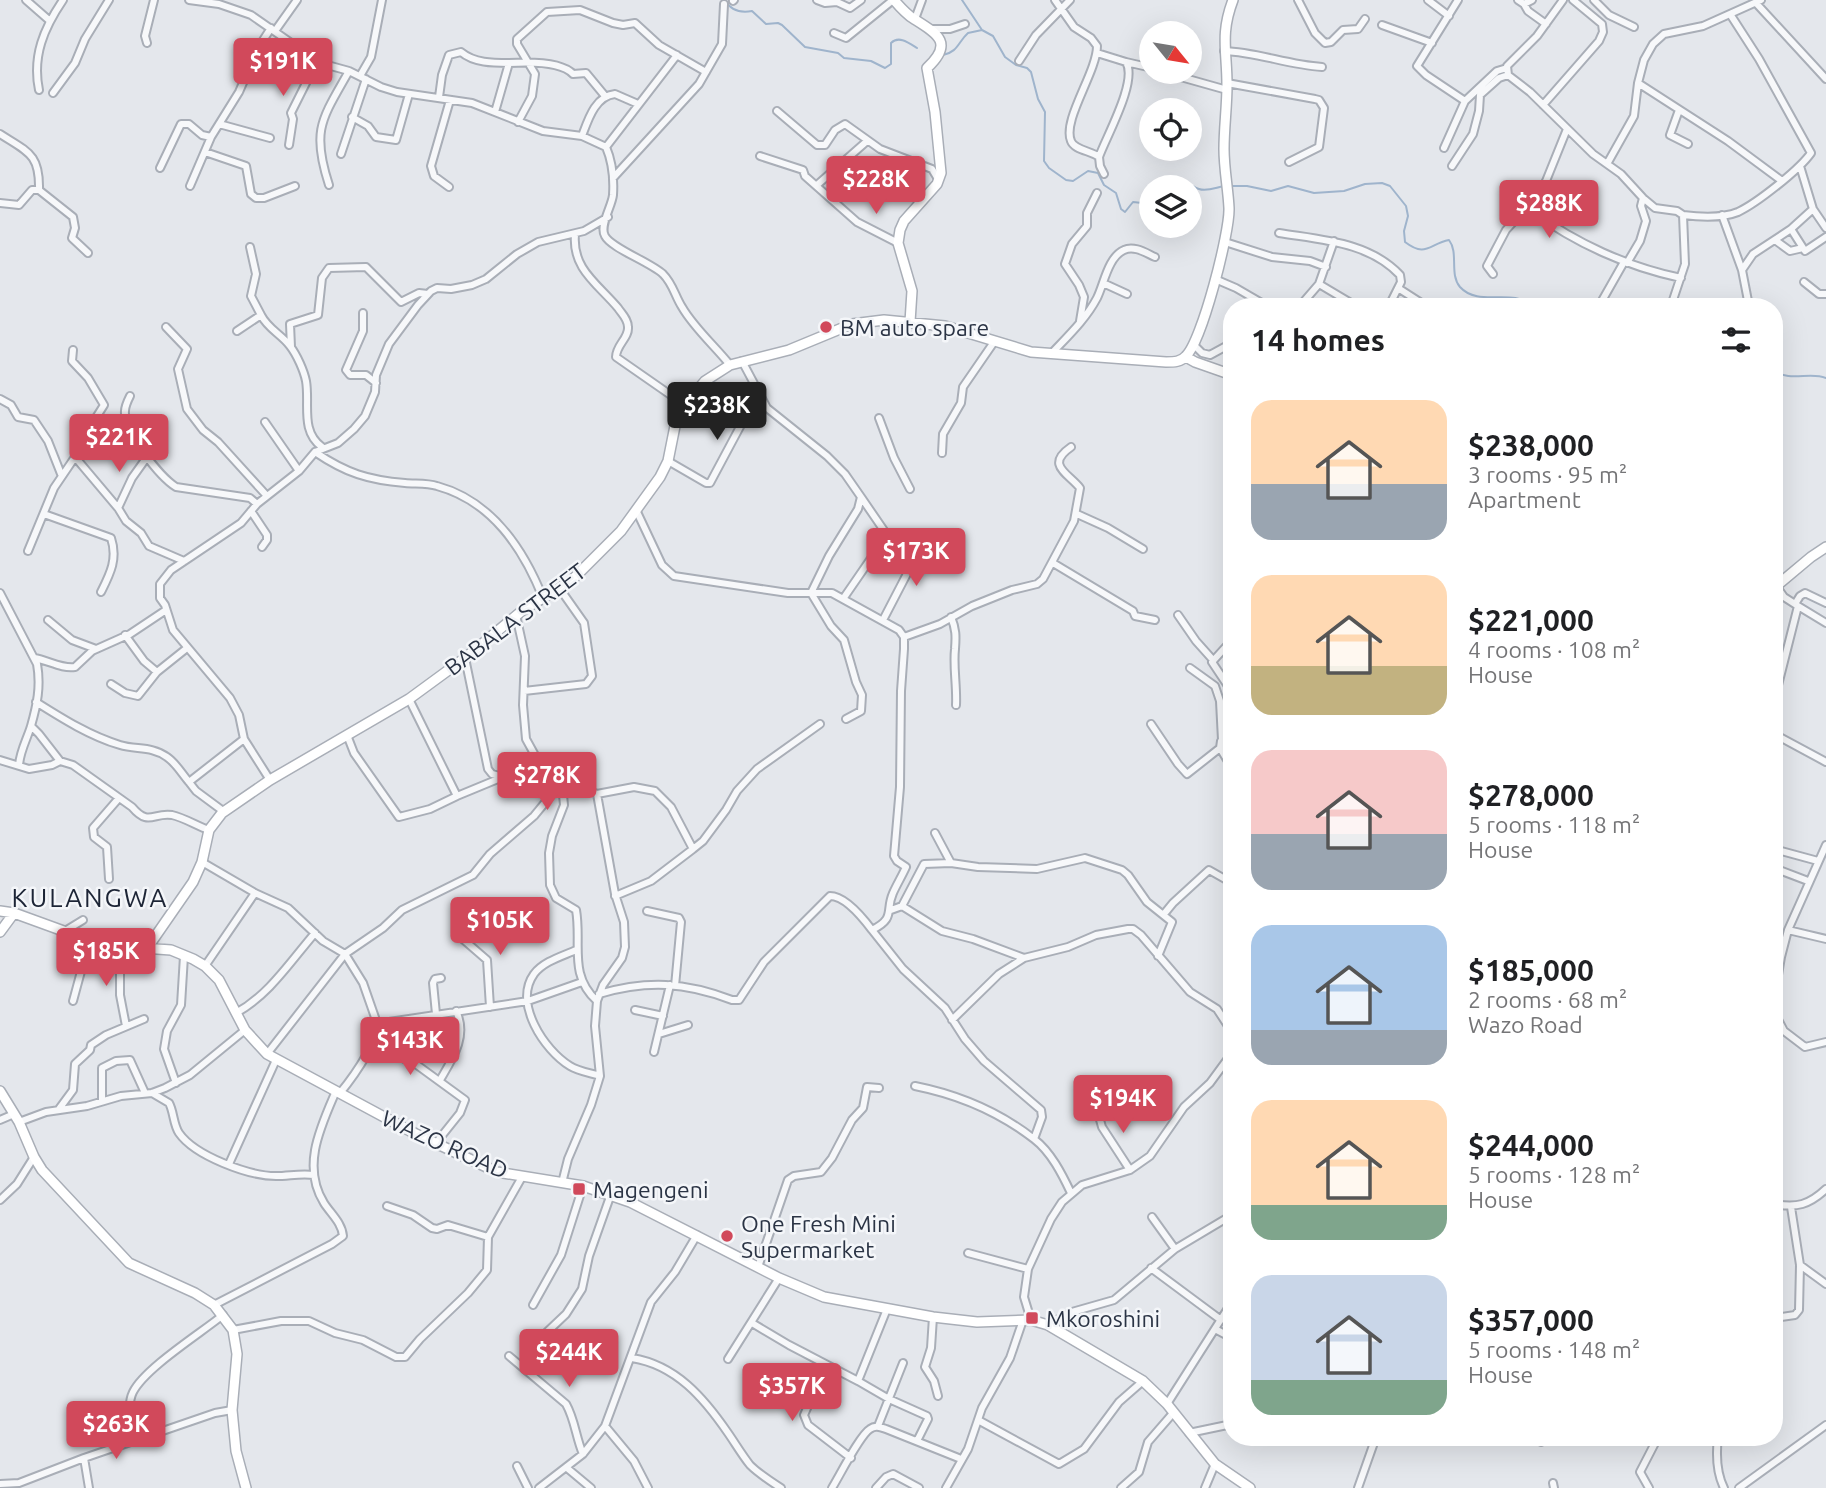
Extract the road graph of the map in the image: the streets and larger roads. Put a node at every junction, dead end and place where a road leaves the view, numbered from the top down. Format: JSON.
{"nodes":[{"id":1,"x":26,"y":0,"type":"edge"},
{"id":2,"x":63,"y":0,"type":"edge"},
{"id":3,"x":109,"y":0,"type":"edge"},
{"id":4,"x":154,"y":0,"type":"edge"},
{"id":5,"x":190,"y":0,"type":"edge"},
{"id":6,"x":296,"y":0,"type":"edge"},
{"id":7,"x":382,"y":0,"type":"edge"},
{"id":8,"x":817,"y":0,"type":"edge"},
{"id":9,"x":861,"y":0,"type":"edge"},
{"id":10,"x":893,"y":0,"type":"edge"},
{"id":11,"x":922,"y":0,"type":"edge"},
{"id":12,"x":1055,"y":0,"type":"edge"},
{"id":13,"x":1070,"y":0,"type":"edge"},
{"id":14,"x":1233,"y":0,"type":"edge"},
{"id":15,"x":1298,"y":0,"type":"edge"},
{"id":16,"x":1428,"y":0,"type":"edge"},
{"id":17,"x":1458,"y":0,"type":"edge"},
{"id":18,"x":1532,"y":0,"type":"edge"},
{"id":19,"x":1563,"y":0,"type":"edge"},
{"id":20,"x":1573,"y":0,"type":"edge"},
{"id":21,"x":1594,"y":0,"type":"edge"},
{"id":22,"x":1758,"y":1,"type":"edge"},
{"id":23,"x":1521,"y":2,"type":"edge"},
{"id":24,"x":724,"y":4,"type":"dead end"},
{"id":25,"x":1062,"y":11,"type":"junction"},
{"id":26,"x":1730,"y":14,"type":"junction"},
{"id":27,"x":1450,"y":16,"type":"junction"},
{"id":28,"x":915,"y":19,"type":"junction"},
{"id":29,"x":1366,"y":19,"type":"dead end"},
{"id":30,"x":50,"y":21,"type":"junction"},
{"id":31,"x":965,"y":24,"type":"dead end"},
{"id":32,"x":1546,"y":24,"type":"junction"},
{"id":33,"x":1382,"y":25,"type":"dead end"},
{"id":34,"x":1634,"y":27,"type":"dead end"},
{"id":35,"x":932,"y":29,"type":"junction"},
{"id":36,"x":273,"y":30,"type":"junction"},
{"id":37,"x":834,"y":33,"type":"dead end"},
{"id":38,"x":147,"y":43,"type":"dead end"},
{"id":39,"x":1432,"y":43,"type":"junction"},
{"id":40,"x":1224,"y":51,"type":"junction"},
{"id":41,"x":1097,"y":53,"type":"junction"},
{"id":42,"x":677,"y":55,"type":"junction"},
{"id":43,"x":317,"y":61,"type":"junction"},
{"id":44,"x":1019,"y":61,"type":"dead end"},
{"id":45,"x":527,"y":62,"type":"junction"},
{"id":46,"x":1126,"y":62,"type":"junction"},
{"id":47,"x":509,"y":63,"type":"junction"},
{"id":48,"x":1139,"y":65,"type":"edge"},
{"id":49,"x":1322,"y":67,"type":"dead end"},
{"id":50,"x":349,"y":71,"type":"junction"},
{"id":51,"x":1508,"y":71,"type":"junction"},
{"id":52,"x":706,"y":72,"type":"junction"},
{"id":53,"x":363,"y":77,"type":"junction"},
{"id":54,"x":1826,"y":79,"type":"edge"},
{"id":55,"x":1202,"y":81,"type":"edge"},
{"id":56,"x":1638,"y":83,"type":"junction"},
{"id":57,"x":1227,"y":87,"type":"junction"},
{"id":58,"x":38,"y":90,"type":"dead end"},
{"id":59,"x":53,"y":93,"type":"dead end"},
{"id":60,"x":409,"y":94,"type":"junction"},
{"id":61,"x":605,"y":96,"type":"junction"},
{"id":62,"x":439,"y":97,"type":"junction"},
{"id":63,"x":450,"y":100,"type":"junction"},
{"id":64,"x":1465,"y":101,"type":"junction"},
{"id":65,"x":638,"y":104,"type":"junction"},
{"id":66,"x":1543,"y":105,"type":"junction"},
{"id":67,"x":1679,"y":110,"type":"junction"},
{"id":68,"x":777,"y":111,"type":"dead end"},
{"id":69,"x":495,"y":112,"type":"junction"},
{"id":70,"x":352,"y":117,"type":"junction"},
{"id":71,"x":518,"y":122,"type":"junction"},
{"id":72,"x":219,"y":124,"type":"junction"},
{"id":73,"x":1567,"y":129,"type":"junction"},
{"id":74,"x":0,"y":134,"type":"edge"},
{"id":75,"x":582,"y":136,"type":"junction"},
{"id":76,"x":211,"y":137,"type":"junction"},
{"id":77,"x":270,"y":138,"type":"dead end"},
{"id":78,"x":867,"y":141,"type":"junction"},
{"id":79,"x":1688,"y":144,"type":"dead end"},
{"id":80,"x":289,"y":145,"type":"dead end"},
{"id":81,"x":606,"y":147,"type":"junction"},
{"id":82,"x":1444,"y":148,"type":"dead end"},
{"id":83,"x":205,"y":152,"type":"junction"},
{"id":84,"x":341,"y":154,"type":"dead end"},
{"id":85,"x":760,"y":156,"type":"dead end"},
{"id":86,"x":1099,"y":158,"type":"junction"},
{"id":87,"x":1289,"y":162,"type":"dead end"},
{"id":88,"x":1607,"y":164,"type":"junction"},
{"id":89,"x":1452,"y":166,"type":"dead end"},
{"id":90,"x":1800,"y":166,"type":"junction"},
{"id":91,"x":160,"y":168,"type":"dead end"},
{"id":92,"x":1104,"y":174,"type":"dead end"},
{"id":93,"x":613,"y":178,"type":"junction"},
{"id":94,"x":939,"y":181,"type":"junction"},
{"id":95,"x":1782,"y":181,"type":"junction"},
{"id":96,"x":329,"y":185,"type":"dead end"},
{"id":97,"x":817,"y":185,"type":"junction"},
{"id":98,"x":295,"y":186,"type":"dead end"},
{"id":99,"x":190,"y":187,"type":"dead end"},
{"id":100,"x":449,"y":187,"type":"dead end"},
{"id":101,"x":39,"y":190,"type":"junction"},
{"id":102,"x":1097,"y":193,"type":"dead end"},
{"id":103,"x":1643,"y":198,"type":"junction"},
{"id":104,"x":0,"y":203,"type":"edge"},
{"id":105,"x":1531,"y":208,"type":"junction"},
{"id":106,"x":1813,"y":209,"type":"junction"},
{"id":107,"x":1683,"y":215,"type":"junction"},
{"id":108,"x":1722,"y":215,"type":"junction"},
{"id":109,"x":608,"y":217,"type":"junction"},
{"id":110,"x":1826,"y":228,"type":"edge"},
{"id":111,"x":1791,"y":229,"type":"junction"},
{"id":112,"x":1279,"y":233,"type":"dead end"},
{"id":113,"x":575,"y":234,"type":"junction"},
{"id":114,"x":1826,"y":237,"type":"edge"},
{"id":115,"x":1775,"y":240,"type":"junction"},
{"id":116,"x":1334,"y":241,"type":"junction"},
{"id":117,"x":1225,"y":242,"type":"junction"},
{"id":118,"x":898,"y":243,"type":"junction"},
{"id":119,"x":250,"y":247,"type":"dead end"},
{"id":120,"x":1802,"y":248,"type":"junction"},
{"id":121,"x":88,"y":253,"type":"dead end"},
{"id":122,"x":1155,"y":257,"type":"dead end"},
{"id":123,"x":1625,"y":262,"type":"junction"},
{"id":124,"x":1326,"y":267,"type":"junction"},
{"id":125,"x":1742,"y":270,"type":"junction"},
{"id":126,"x":1493,"y":274,"type":"dead end"},
{"id":127,"x":1681,"y":278,"type":"junction"},
{"id":128,"x":1215,"y":279,"type":"junction"},
{"id":129,"x":1804,"y":282,"type":"dead end"},
{"id":130,"x":1103,"y":283,"type":"junction"},
{"id":131,"x":1319,"y":284,"type":"junction"},
{"id":132,"x":1398,"y":288,"type":"junction"},
{"id":133,"x":428,"y":293,"type":"junction"},
{"id":134,"x":1127,"y":294,"type":"dead end"},
{"id":135,"x":1826,"y":294,"type":"edge"},
{"id":136,"x":1253,"y":298,"type":"edge"},
{"id":137,"x":1307,"y":298,"type":"edge"},
{"id":138,"x":1343,"y":298,"type":"edge"},
{"id":139,"x":1393,"y":298,"type":"edge"},
{"id":140,"x":1414,"y":298,"type":"edge"},
{"id":141,"x":1603,"y":298,"type":"edge"},
{"id":142,"x":1674,"y":298,"type":"edge"},
{"id":143,"x":1747,"y":298,"type":"edge"},
{"id":144,"x":363,"y":313,"type":"dead end"},
{"id":145,"x":261,"y":315,"type":"junction"},
{"id":146,"x":910,"y":322,"type":"junction"},
{"id":147,"x":1080,"y":323,"type":"junction"},
{"id":148,"x":166,"y":327,"type":"dead end"},
{"id":149,"x":237,"y":331,"type":"dead end"},
{"id":150,"x":994,"y":342,"type":"junction"},
{"id":151,"x":1194,"y":345,"type":"junction"},
{"id":152,"x":291,"y":347,"type":"junction"},
{"id":153,"x":1223,"y":348,"type":"edge"},
{"id":154,"x":73,"y":350,"type":"dead end"},
{"id":155,"x":1050,"y":355,"type":"junction"},
{"id":156,"x":1186,"y":356,"type":"junction"},
{"id":157,"x":742,"y":361,"type":"junction"},
{"id":158,"x":730,"y":365,"type":"junction"},
{"id":159,"x":1223,"y":372,"type":"edge"},
{"id":160,"x":376,"y":383,"type":"junction"},
{"id":161,"x":758,"y":393,"type":"junction"},
{"id":162,"x":130,"y":396,"type":"dead end"},
{"id":163,"x":0,"y":399,"type":"edge"},
{"id":164,"x":685,"y":405,"type":"junction"},
{"id":165,"x":879,"y":418,"type":"dead end"},
{"id":166,"x":265,"y":422,"type":"dead end"},
{"id":167,"x":322,"y":447,"type":"junction"},
{"id":168,"x":1071,"y":447,"type":"dead end"},
{"id":169,"x":315,"y":452,"type":"junction"},
{"id":170,"x":942,"y":453,"type":"dead end"},
{"id":171,"x":75,"y":457,"type":"junction"},
{"id":172,"x":147,"y":457,"type":"junction"},
{"id":173,"x":668,"y":461,"type":"junction"},
{"id":174,"x":299,"y":471,"type":"junction"},
{"id":175,"x":61,"y":474,"type":"junction"},
{"id":176,"x":910,"y":489,"type":"dead end"},
{"id":177,"x":268,"y":496,"type":"junction"},
{"id":178,"x":861,"y":497,"type":"junction"},
{"id":179,"x":257,"y":504,"type":"junction"},
{"id":180,"x":118,"y":508,"type":"junction"},
{"id":181,"x":251,"y":510,"type":"junction"},
{"id":182,"x":636,"y":512,"type":"junction"},
{"id":183,"x":44,"y":514,"type":"junction"},
{"id":184,"x":1077,"y":514,"type":"junction"},
{"id":185,"x":924,"y":541,"type":"dead end"},
{"id":186,"x":262,"y":547,"type":"dead end"},
{"id":187,"x":1826,"y":547,"type":"edge"},
{"id":188,"x":1143,"y":549,"type":"dead end"},
{"id":189,"x":28,"y":551,"type":"dead end"},
{"id":190,"x":184,"y":561,"type":"junction"},
{"id":191,"x":1053,"y":563,"type":"junction"},
{"id":192,"x":1783,"y":581,"type":"edge"},
{"id":193,"x":560,"y":590,"type":"junction"},
{"id":194,"x":101,"y":592,"type":"dead end"},
{"id":195,"x":0,"y":593,"type":"edge"},
{"id":196,"x":811,"y":593,"type":"junction"},
{"id":197,"x":1783,"y":596,"type":"edge"},
{"id":198,"x":543,"y":598,"type":"junction"},
{"id":199,"x":843,"y":599,"type":"junction"},
{"id":200,"x":1826,"y":603,"type":"edge"},
{"id":201,"x":1796,"y":605,"type":"junction"},
{"id":202,"x":166,"y":610,"type":"junction"},
{"id":203,"x":516,"y":615,"type":"junction"},
{"id":204,"x":1178,"y":615,"type":"dead end"},
{"id":205,"x":951,"y":617,"type":"junction"},
{"id":206,"x":48,"y":620,"type":"dead end"},
{"id":207,"x":883,"y":620,"type":"junction"},
{"id":208,"x":1155,"y":620,"type":"dead end"},
{"id":209,"x":1826,"y":623,"type":"edge"},
{"id":210,"x":125,"y":635,"type":"junction"},
{"id":211,"x":904,"y":637,"type":"junction"},
{"id":212,"x":72,"y":640,"type":"junction"},
{"id":213,"x":187,"y":648,"type":"junction"},
{"id":214,"x":96,"y":649,"type":"junction"},
{"id":215,"x":1223,"y":649,"type":"edge"},
{"id":216,"x":88,"y":656,"type":"junction"},
{"id":217,"x":33,"y":658,"type":"junction"},
{"id":218,"x":466,"y":658,"type":"junction"},
{"id":219,"x":1213,"y":660,"type":"junction"},
{"id":220,"x":1783,"y":662,"type":"edge"},
{"id":221,"x":1190,"y":667,"type":"dead end"},
{"id":222,"x":157,"y":671,"type":"junction"},
{"id":223,"x":1223,"y":677,"type":"edge"},
{"id":224,"x":111,"y":684,"type":"dead end"},
{"id":225,"x":524,"y":691,"type":"junction"},
{"id":226,"x":409,"y":699,"type":"junction"},
{"id":227,"x":36,"y":702,"type":"junction"},
{"id":228,"x":956,"y":705,"type":"dead end"},
{"id":229,"x":846,"y":719,"type":"dead end"},
{"id":230,"x":820,"y":724,"type":"dead end"},
{"id":231,"x":1151,"y":724,"type":"dead end"},
{"id":232,"x":31,"y":726,"type":"junction"},
{"id":233,"x":347,"y":735,"type":"junction"},
{"id":234,"x":244,"y":739,"type":"junction"},
{"id":235,"x":1783,"y":739,"type":"edge"},
{"id":236,"x":1222,"y":740,"type":"joint"},
{"id":237,"x":1220,"y":748,"type":"junction"},
{"id":238,"x":1223,"y":753,"type":"edge"},
{"id":239,"x":0,"y":760,"type":"edge"},
{"id":240,"x":60,"y":761,"type":"junction"},
{"id":241,"x":1826,"y":762,"type":"edge"},
{"id":242,"x":19,"y":765,"type":"junction"},
{"id":243,"x":503,"y":777,"type":"junction"},
{"id":244,"x":270,"y":780,"type":"junction"},
{"id":245,"x":189,"y":782,"type":"junction"},
{"id":246,"x":566,"y":785,"type":"junction"},
{"id":247,"x":557,"y":788,"type":"junction"},
{"id":248,"x":597,"y":794,"type":"junction"},
{"id":249,"x":457,"y":796,"type":"junction"},
{"id":250,"x":119,"y":798,"type":"junction"},
{"id":251,"x":223,"y":811,"type":"junction"},
{"id":252,"x":209,"y":830,"type":"junction"},
{"id":253,"x":935,"y":833,"type":"dead end"},
{"id":254,"x":1826,"y":845,"type":"edge"},
{"id":255,"x":694,"y":849,"type":"junction"},
{"id":256,"x":1783,"y":851,"type":"edge"},
{"id":257,"x":1818,"y":861,"type":"junction"},
{"id":258,"x":202,"y":862,"type":"junction"},
{"id":259,"x":951,"y":863,"type":"junction"},
{"id":260,"x":1783,"y":872,"type":"edge"},
{"id":261,"x":1223,"y":878,"type":"edge"},
{"id":262,"x":109,"y":879,"type":"dead end"},
{"id":263,"x":1808,"y":881,"type":"junction"},
{"id":264,"x":255,"y":893,"type":"junction"},
{"id":265,"x":615,"y":896,"type":"junction"},
{"id":266,"x":902,"y":906,"type":"junction"},
{"id":267,"x":891,"y":910,"type":"junction"},
{"id":268,"x":0,"y":911,"type":"edge"},
{"id":269,"x":647,"y":911,"type":"dead end"},
{"id":270,"x":14,"y":914,"type":"junction"},
{"id":271,"x":1164,"y":914,"type":"junction"},
{"id":272,"x":83,"y":920,"type":"dead end"},
{"id":273,"x":872,"y":930,"type":"junction"},
{"id":274,"x":1788,"y":930,"type":"junction"},
{"id":275,"x":65,"y":931,"type":"junction"},
{"id":276,"x":0,"y":932,"type":"edge"},
{"id":277,"x":315,"y":933,"type":"junction"},
{"id":278,"x":457,"y":934,"type":"dead end"},
{"id":279,"x":84,"y":939,"type":"junction"},
{"id":280,"x":1826,"y":939,"type":"edge"},
{"id":281,"x":120,"y":946,"type":"junction"},
{"id":282,"x":148,"y":947,"type":"junction"},
{"id":283,"x":1783,"y":949,"type":"edge"},
{"id":284,"x":576,"y":950,"type":"junction"},
{"id":285,"x":345,"y":954,"type":"junction"},
{"id":286,"x":184,"y":956,"type":"junction"},
{"id":287,"x":1158,"y":956,"type":"junction"},
{"id":288,"x":1024,"y":958,"type":"junction"},
{"id":289,"x":205,"y":966,"type":"junction"},
{"id":290,"x":441,"y":978,"type":"dead end"},
{"id":291,"x":582,"y":982,"type":"junction"},
{"id":292,"x":673,"y":986,"type":"junction"},
{"id":293,"x":598,"y":998,"type":"junction"},
{"id":294,"x":73,"y":1001,"type":"dead end"},
{"id":295,"x":528,"y":1001,"type":"junction"},
{"id":296,"x":490,"y":1007,"type":"junction"},
{"id":297,"x":635,"y":1010,"type":"dead end"},
{"id":298,"x":456,"y":1011,"type":"junction"},
{"id":299,"x":236,"y":1013,"type":"junction"},
{"id":300,"x":436,"y":1014,"type":"junction"},
{"id":301,"x":663,"y":1016,"type":"junction"},
{"id":302,"x":1223,"y":1018,"type":"edge"},
{"id":303,"x":144,"y":1019,"type":"dead end"},
{"id":304,"x":952,"y":1020,"type":"junction"},
{"id":305,"x":688,"y":1025,"type":"dead end"},
{"id":306,"x":126,"y":1026,"type":"junction"},
{"id":307,"x":378,"y":1026,"type":"junction"},
{"id":308,"x":245,"y":1030,"type":"junction"},
{"id":309,"x":1784,"y":1031,"type":"edge"},
{"id":310,"x":659,"y":1034,"type":"junction"},
{"id":311,"x":1826,"y":1042,"type":"edge"},
{"id":312,"x":372,"y":1043,"type":"junction"},
{"id":313,"x":654,"y":1052,"type":"dead end"},
{"id":314,"x":272,"y":1057,"type":"junction"},
{"id":315,"x":1223,"y":1065,"type":"edge"},
{"id":316,"x":600,"y":1076,"type":"junction"},
{"id":317,"x":440,"y":1080,"type":"junction"},
{"id":318,"x":176,"y":1083,"type":"junction"},
{"id":319,"x":915,"y":1086,"type":"dead end"},
{"id":320,"x":878,"y":1088,"type":"dead end"},
{"id":321,"x":0,"y":1091,"type":"edge"},
{"id":322,"x":338,"y":1092,"type":"junction"},
{"id":323,"x":148,"y":1093,"type":"junction"},
{"id":324,"x":102,"y":1101,"type":"junction"},
{"id":325,"x":59,"y":1109,"type":"junction"},
{"id":326,"x":1097,"y":1109,"type":"dead end"},
{"id":327,"x":17,"y":1118,"type":"junction"},
{"id":328,"x":0,"y":1120,"type":"edge"},
{"id":329,"x":1034,"y":1139,"type":"junction"},
{"id":330,"x":436,"y":1143,"type":"junction"},
{"id":331,"x":34,"y":1157,"type":"junction"},
{"id":332,"x":229,"y":1164,"type":"junction"},
{"id":333,"x":1130,"y":1170,"type":"junction"},
{"id":334,"x":314,"y":1175,"type":"junction"},
{"id":335,"x":522,"y":1177,"type":"junction"},
{"id":336,"x":562,"y":1183,"type":"junction"},
{"id":337,"x":583,"y":1186,"type":"junction"},
{"id":338,"x":1826,"y":1189,"type":"edge"},
{"id":339,"x":1071,"y":1193,"type":"junction"},
{"id":340,"x":611,"y":1194,"type":"junction"},
{"id":341,"x":0,"y":1200,"type":"edge"},
{"id":342,"x":387,"y":1206,"type":"dead end"},
{"id":343,"x":1783,"y":1206,"type":"edge"},
{"id":344,"x":1791,"y":1207,"type":"junction"},
{"id":345,"x":1152,"y":1217,"type":"dead end"},
{"id":346,"x":1223,"y":1220,"type":"edge"},
{"id":347,"x":697,"y":1235,"type":"junction"},
{"id":348,"x":488,"y":1237,"type":"junction"},
{"id":349,"x":1175,"y":1249,"type":"junction"},
{"id":350,"x":968,"y":1253,"type":"dead end"},
{"id":351,"x":1800,"y":1265,"type":"junction"},
{"id":352,"x":758,"y":1267,"type":"junction"},
{"id":353,"x":1151,"y":1268,"type":"junction"},
{"id":354,"x":1028,"y":1269,"type":"junction"},
{"id":355,"x":779,"y":1278,"type":"junction"},
{"id":356,"x":1826,"y":1284,"type":"edge"},
{"id":357,"x":533,"y":1304,"type":"dead end"},
{"id":358,"x":214,"y":1305,"type":"junction"},
{"id":359,"x":887,"y":1309,"type":"junction"},
{"id":360,"x":223,"y":1315,"type":"junction"},
{"id":361,"x":933,"y":1317,"type":"junction"},
{"id":362,"x":1223,"y":1317,"type":"edge"},
{"id":363,"x":1783,"y":1317,"type":"edge"},
{"id":364,"x":1027,"y":1320,"type":"junction"},
{"id":365,"x":1221,"y":1320,"type":"junction"},
{"id":366,"x":752,"y":1323,"type":"junction"},
{"id":367,"x":1048,"y":1325,"type":"junction"},
{"id":368,"x":1214,"y":1329,"type":"junction"},
{"id":369,"x":233,"y":1330,"type":"junction"},
{"id":370,"x":1223,"y":1334,"type":"edge"},
{"id":371,"x":534,"y":1350,"type":"dead end"},
{"id":372,"x":509,"y":1356,"type":"dead end"},
{"id":373,"x":632,"y":1358,"type":"junction"},
{"id":374,"x":728,"y":1359,"type":"dead end"},
{"id":375,"x":903,"y":1363,"type":"dead end"},
{"id":376,"x":826,"y":1365,"type":"junction"},
{"id":377,"x":858,"y":1381,"type":"junction"},
{"id":378,"x":1143,"y":1381,"type":"junction"},
{"id":379,"x":937,"y":1396,"type":"dead end"},
{"id":380,"x":888,"y":1399,"type":"junction"},
{"id":381,"x":1167,"y":1404,"type":"junction"},
{"id":382,"x":232,"y":1410,"type":"junction"},
{"id":383,"x":1174,"y":1412,"type":"junction"},
{"id":384,"x":978,"y":1420,"type":"junction"},
{"id":385,"x":1826,"y":1425,"type":"edge"},
{"id":386,"x":605,"y":1426,"type":"junction"},
{"id":387,"x":878,"y":1426,"type":"junction"},
{"id":388,"x":1223,"y":1426,"type":"edge"},
{"id":389,"x":1189,"y":1433,"type":"junction"},
{"id":390,"x":135,"y":1441,"type":"junction"},
{"id":391,"x":917,"y":1441,"type":"junction"},
{"id":392,"x":1373,"y":1446,"type":"edge"},
{"id":393,"x":1653,"y":1446,"type":"edge"},
{"id":394,"x":1717,"y":1446,"type":"edge"},
{"id":395,"x":583,"y":1454,"type":"junction"},
{"id":396,"x":84,"y":1458,"type":"junction"},
{"id":397,"x":851,"y":1458,"type":"junction"},
{"id":398,"x":961,"y":1459,"type":"junction"},
{"id":399,"x":1215,"y":1464,"type":"junction"},
{"id":400,"x":517,"y":1466,"type":"dead end"},
{"id":401,"x":567,"y":1468,"type":"junction"},
{"id":402,"x":0,"y":1484,"type":"edge"},
{"id":403,"x":20,"y":1486,"type":"edge"},
{"id":404,"x":776,"y":1487,"type":"edge"},
{"id":405,"x":89,"y":1488,"type":"edge"},
{"id":406,"x":246,"y":1488,"type":"edge"},
{"id":407,"x":528,"y":1488,"type":"edge"},
{"id":408,"x":540,"y":1488,"type":"edge"},
{"id":409,"x":591,"y":1488,"type":"edge"},
{"id":410,"x":647,"y":1488,"type":"edge"},
{"id":411,"x":832,"y":1488,"type":"edge"},
{"id":412,"x":876,"y":1488,"type":"edge"},
{"id":413,"x":919,"y":1488,"type":"edge"},
{"id":414,"x":946,"y":1488,"type":"edge"},
{"id":415,"x":1121,"y":1488,"type":"edge"},
{"id":416,"x":1205,"y":1488,"type":"edge"},
{"id":417,"x":1250,"y":1488,"type":"edge"},
{"id":418,"x":1358,"y":1488,"type":"edge"},
{"id":419,"x":1649,"y":1488,"type":"edge"},
{"id":420,"x":1724,"y":1488,"type":"edge"},
{"id":421,"x":1739,"y":1488,"type":"edge"}],
"edges":[{"from":1,"to":30,"type":"street"},
{"from":2,"to":30,"type":"street"},
{"from":3,"to":59,"type":"street"},
{"from":4,"to":38,"type":"street"},
{"from":5,"to":36,"type":"street"},
{"from":6,"to":36,"type":"street"},
{"from":7,"to":53,"type":"street"},
{"from":8,"to":9,"type":"street"},
{"from":10,"to":28,"type":"street"},
{"from":10,"to":37,"type":"street"},
{"from":11,"to":28,"type":"street"},
{"from":12,"to":25,"type":"street"},
{"from":13,"to":25,"type":"street"},
{"from":14,"to":40,"type":"street"},
{"from":15,"to":29,"type":"street"},
{"from":16,"to":27,"type":"street"},
{"from":17,"to":27,"type":"street"},
{"from":18,"to":23,"type":"street"},
{"from":19,"to":32,"type":"street"},
{"from":20,"to":66,"type":"street"},
{"from":21,"to":34,"type":"street"},
{"from":22,"to":26,"type":"street"},
{"from":22,"to":54,"type":"street"},
{"from":23,"to":32,"type":"street"},
{"from":24,"to":52,"type":"street"},
{"from":25,"to":41,"type":"street"},
{"from":25,"to":44,"type":"street"},
{"from":26,"to":56,"type":"street"},
{"from":26,"to":90,"type":"street"},
{"from":27,"to":39,"type":"street"},
{"from":28,"to":35,"type":"street"},
{"from":30,"to":58,"type":"street"},
{"from":31,"to":35,"type":"street"},
{"from":32,"to":51,"type":"street"},
{"from":33,"to":39,"type":"street"},
{"from":35,"to":94,"type":"street"},
{"from":36,"to":43,"type":"street"},
{"from":36,"to":72,"type":"street"},
{"from":39,"to":64,"type":"street"},
{"from":40,"to":49,"type":"street"},
{"from":40,"to":57,"type":"street"},
{"from":41,"to":46,"type":"street"},
{"from":41,"to":86,"type":"street"},
{"from":42,"to":45,"type":"street"},
{"from":42,"to":52,"type":"street"},
{"from":42,"to":65,"type":"street"},
{"from":43,"to":50,"type":"street"},
{"from":43,"to":80,"type":"street"},
{"from":45,"to":47,"type":"street"},
{"from":45,"to":61,"type":"street"},
{"from":45,"to":71,"type":"street"},
{"from":46,"to":48,"type":"street"},
{"from":46,"to":86,"type":"street"},
{"from":47,"to":62,"type":"street"},
{"from":47,"to":69,"type":"street"},
{"from":50,"to":53,"type":"street"},
{"from":50,"to":96,"type":"street"},
{"from":51,"to":64,"type":"street"},
{"from":51,"to":66,"type":"street"},
{"from":51,"to":89,"type":"street"},
{"from":52,"to":93,"type":"street"},
{"from":53,"to":60,"type":"street"},
{"from":53,"to":70,"type":"street"},
{"from":55,"to":57,"type":"street"},
{"from":56,"to":67,"type":"street"},
{"from":56,"to":88,"type":"street"},
{"from":57,"to":87,"type":"street"},
{"from":57,"to":117,"type":"street"},
{"from":60,"to":62,"type":"street"},
{"from":60,"to":70,"type":"street"},
{"from":61,"to":65,"type":"street"},
{"from":61,"to":75,"type":"street"},
{"from":62,"to":63,"type":"street"},
{"from":63,"to":69,"type":"street"},
{"from":63,"to":100,"type":"street"},
{"from":64,"to":82,"type":"street"},
{"from":65,"to":81,"type":"street"},
{"from":66,"to":73,"type":"street"},
{"from":67,"to":79,"type":"street"},
{"from":67,"to":95,"type":"street"},
{"from":68,"to":78,"type":"street"},
{"from":69,"to":71,"type":"street"},
{"from":70,"to":84,"type":"street"},
{"from":71,"to":75,"type":"street"},
{"from":72,"to":76,"type":"street"},
{"from":72,"to":77,"type":"street"},
{"from":73,"to":88,"type":"street"},
{"from":73,"to":105,"type":"street"},
{"from":74,"to":101,"type":"street"},
{"from":75,"to":81,"type":"street"},
{"from":76,"to":83,"type":"street"},
{"from":76,"to":91,"type":"street"},
{"from":78,"to":94,"type":"street"},
{"from":78,"to":97,"type":"street"},
{"from":81,"to":93,"type":"street"},
{"from":83,"to":98,"type":"street"},
{"from":83,"to":99,"type":"street"},
{"from":85,"to":97,"type":"street"},
{"from":86,"to":92,"type":"street"},
{"from":88,"to":103,"type":"street"},
{"from":90,"to":95,"type":"street"},
{"from":90,"to":106,"type":"street"},
{"from":93,"to":109,"type":"street"},
{"from":94,"to":118,"type":"street"},
{"from":95,"to":108,"type":"street"},
{"from":97,"to":118,"type":"street"},
{"from":101,"to":104,"type":"street"},
{"from":101,"to":121,"type":"street"},
{"from":102,"to":147,"type":"street"},
{"from":103,"to":107,"type":"street"},
{"from":103,"to":123,"type":"street"},
{"from":105,"to":123,"type":"street"},
{"from":105,"to":126,"type":"street"},
{"from":106,"to":110,"type":"street"},
{"from":106,"to":111,"type":"street"},
{"from":107,"to":108,"type":"street"},
{"from":107,"to":127,"type":"street"},
{"from":108,"to":125,"type":"street"},
{"from":109,"to":113,"type":"street"},
{"from":109,"to":158,"type":"street"},
{"from":111,"to":115,"type":"street"},
{"from":111,"to":120,"type":"street"},
{"from":112,"to":116,"type":"street"},
{"from":113,"to":133,"type":"street"},
{"from":113,"to":164,"type":"street"},
{"from":114,"to":120,"type":"street"},
{"from":115,"to":120,"type":"street"},
{"from":115,"to":125,"type":"street"},
{"from":116,"to":124,"type":"street"},
{"from":116,"to":132,"type":"street"},
{"from":117,"to":124,"type":"street"},
{"from":117,"to":128,"type":"street"},
{"from":118,"to":146,"type":"street"},
{"from":119,"to":145,"type":"street"},
{"from":122,"to":130,"type":"street"},
{"from":123,"to":127,"type":"street"},
{"from":123,"to":141,"type":"street"},
{"from":124,"to":131,"type":"street"},
{"from":125,"to":143,"type":"street"},
{"from":127,"to":142,"type":"street"},
{"from":128,"to":136,"type":"street"},
{"from":128,"to":151,"type":"street"},
{"from":129,"to":135,"type":"street"},
{"from":130,"to":134,"type":"street"},
{"from":130,"to":147,"type":"street"},
{"from":131,"to":137,"type":"street"},
{"from":131,"to":138,"type":"street"},
{"from":132,"to":139,"type":"street"},
{"from":132,"to":140,"type":"street"},
{"from":133,"to":152,"type":"street"},
{"from":133,"to":160,"type":"street"},
{"from":144,"to":160,"type":"street"},
{"from":145,"to":149,"type":"street"},
{"from":145,"to":152,"type":"street"},
{"from":146,"to":150,"type":"street","name":"BABALA STREET"},
{"from":146,"to":157,"type":"street","name":"BABALA STREET"},
{"from":147,"to":155,"type":"street"},
{"from":148,"to":177,"type":"street"},
{"from":150,"to":155,"type":"street","name":"BABALA STREET"},
{"from":150,"to":170,"type":"street"},
{"from":151,"to":153,"type":"street"},
{"from":151,"to":156,"type":"street"},
{"from":152,"to":167,"type":"street"},
{"from":154,"to":171,"type":"street"},
{"from":155,"to":156,"type":"street","name":"BABALA STREET"},
{"from":156,"to":159,"type":"street"},
{"from":157,"to":158,"type":"street","name":"BABALA STREET"},
{"from":157,"to":161,"type":"street"},
{"from":158,"to":164,"type":"street","name":"BABALA STREET"},
{"from":160,"to":167,"type":"street"},
{"from":161,"to":173,"type":"street"},
{"from":161,"to":178,"type":"street"},
{"from":162,"to":172,"type":"street"},
{"from":163,"to":175,"type":"street"},
{"from":164,"to":173,"type":"street","name":"BABALA STREET"},
{"from":165,"to":176,"type":"street"},
{"from":166,"to":174,"type":"street"},
{"from":167,"to":169,"type":"street"},
{"from":168,"to":184,"type":"street"},
{"from":169,"to":174,"type":"street"},
{"from":169,"to":198,"type":"street"},
{"from":171,"to":175,"type":"street"},
{"from":171,"to":180,"type":"street"},
{"from":172,"to":179,"type":"street"},
{"from":172,"to":180,"type":"street"},
{"from":173,"to":182,"type":"street","name":"BABALA STREET"},
{"from":174,"to":177,"type":"street"},
{"from":175,"to":183,"type":"street"},
{"from":177,"to":179,"type":"street"},
{"from":178,"to":196,"type":"street"},
{"from":178,"to":199,"type":"street"},
{"from":179,"to":181,"type":"street"},
{"from":180,"to":190,"type":"street"},
{"from":181,"to":186,"type":"street"},
{"from":181,"to":190,"type":"street"},
{"from":182,"to":193,"type":"street","name":"BABALA STREET"},
{"from":182,"to":196,"type":"street"},
{"from":183,"to":189,"type":"street"},
{"from":183,"to":194,"type":"street"},
{"from":184,"to":188,"type":"street"},
{"from":184,"to":191,"type":"street"},
{"from":185,"to":207,"type":"street"},
{"from":187,"to":192,"type":"street"},
{"from":190,"to":202,"type":"street"},
{"from":191,"to":205,"type":"street"},
{"from":191,"to":208,"type":"street"},
{"from":193,"to":198,"type":"street","name":"BABALA STREET"},
{"from":193,"to":225,"type":"street"},
{"from":195,"to":217,"type":"street"},
{"from":196,"to":199,"type":"street"},
{"from":196,"to":229,"type":"street"},
{"from":197,"to":201,"type":"street"},
{"from":198,"to":203,"type":"street","name":"BABALA STREET"},
{"from":199,"to":207,"type":"street"},
{"from":200,"to":201,"type":"street"},
{"from":201,"to":209,"type":"street"},
{"from":201,"to":220,"type":"street"},
{"from":202,"to":210,"type":"street"},
{"from":202,"to":213,"type":"street"},
{"from":203,"to":218,"type":"street","name":"BABALA STREET"},
{"from":203,"to":225,"type":"street"},
{"from":204,"to":219,"type":"street"},
{"from":205,"to":211,"type":"street"},
{"from":205,"to":228,"type":"street"},
{"from":206,"to":212,"type":"street"},
{"from":207,"to":211,"type":"street"},
{"from":210,"to":214,"type":"street"},
{"from":210,"to":222,"type":"street"},
{"from":211,"to":267,"type":"street"},
{"from":212,"to":214,"type":"street"},
{"from":212,"to":216,"type":"street"},
{"from":213,"to":222,"type":"street"},
{"from":213,"to":234,"type":"street"},
{"from":214,"to":216,"type":"street"},
{"from":215,"to":219,"type":"street"},
{"from":216,"to":217,"type":"street"},
{"from":217,"to":227,"type":"street"},
{"from":218,"to":226,"type":"street","name":"BABALA STREET"},
{"from":218,"to":243,"type":"street"},
{"from":219,"to":223,"type":"street"},
{"from":221,"to":236,"type":"street"},
{"from":222,"to":224,"type":"street"},
{"from":225,"to":247,"type":"street"},
{"from":226,"to":233,"type":"street","name":"BABALA STREET"},
{"from":226,"to":249,"type":"street"},
{"from":227,"to":232,"type":"street"},
{"from":227,"to":245,"type":"street"},
{"from":230,"to":255,"type":"street"},
{"from":231,"to":237,"type":"street"},
{"from":232,"to":240,"type":"street"},
{"from":232,"to":242,"type":"street"},
{"from":233,"to":244,"type":"street","name":"BABALA STREET"},
{"from":233,"to":249,"type":"street"},
{"from":234,"to":244,"type":"street"},
{"from":234,"to":245,"type":"street"},
{"from":235,"to":241,"type":"street"},
{"from":236,"to":237,"type":"street"},
{"from":237,"to":238,"type":"street"},
{"from":239,"to":242,"type":"street"},
{"from":240,"to":242,"type":"street"},
{"from":240,"to":250,"type":"street"},
{"from":243,"to":247,"type":"street"},
{"from":243,"to":249,"type":"street"},
{"from":244,"to":251,"type":"street","name":"BABALA STREET"},
{"from":245,"to":251,"type":"street"},
{"from":246,"to":247,"type":"street"},
{"from":246,"to":247,"type":"street"},
{"from":246,"to":248,"type":"street"},
{"from":247,"to":284,"type":"street"},
{"from":247,"to":285,"type":"street"},
{"from":248,"to":255,"type":"street"},
{"from":248,"to":265,"type":"street"},
{"from":250,"to":252,"type":"street"},
{"from":250,"to":262,"type":"street"},
{"from":251,"to":252,"type":"street","name":"BABALA STREET"},
{"from":252,"to":258,"type":"street","name":"BABALA STREET"},
{"from":253,"to":259,"type":"street"},
{"from":254,"to":257,"type":"street"},
{"from":255,"to":265,"type":"street"},
{"from":256,"to":257,"type":"street"},
{"from":257,"to":263,"type":"street"},
{"from":258,"to":264,"type":"street"},
{"from":258,"to":282,"type":"street","name":"BABALA STREET"},
{"from":259,"to":266,"type":"street"},
{"from":259,"to":271,"type":"street"},
{"from":260,"to":263,"type":"street"},
{"from":261,"to":271,"type":"street"},
{"from":263,"to":274,"type":"street"},
{"from":264,"to":277,"type":"street"},
{"from":264,"to":289,"type":"street"},
{"from":265,"to":293,"type":"street"},
{"from":266,"to":267,"type":"street"},
{"from":266,"to":288,"type":"street"},
{"from":267,"to":273,"type":"street"},
{"from":268,"to":270,"type":"street","name":"WAZO ROAD"},
{"from":269,"to":292,"type":"street"},
{"from":270,"to":275,"type":"street","name":"WAZO ROAD"},
{"from":270,"to":276,"type":"street"},
{"from":271,"to":287,"type":"street"},
{"from":272,"to":275,"type":"street"},
{"from":273,"to":292,"type":"street"},
{"from":273,"to":304,"type":"street"},
{"from":274,"to":280,"type":"street"},
{"from":274,"to":283,"type":"street"},
{"from":275,"to":279,"type":"street","name":"WAZO ROAD"},
{"from":277,"to":285,"type":"street"},
{"from":277,"to":299,"type":"street"},
{"from":278,"to":296,"type":"street"},
{"from":279,"to":281,"type":"street","name":"WAZO ROAD"},
{"from":279,"to":294,"type":"street"},
{"from":281,"to":282,"type":"street","name":"WAZO ROAD"},
{"from":281,"to":306,"type":"street"},
{"from":282,"to":286,"type":"street","name":"WAZO ROAD"},
{"from":284,"to":291,"type":"street"},
{"from":284,"to":295,"type":"street"},
{"from":285,"to":307,"type":"street"},
{"from":285,"to":314,"type":"street"},
{"from":286,"to":289,"type":"street","name":"WAZO ROAD"},
{"from":286,"to":318,"type":"street"},
{"from":287,"to":288,"type":"street"},
{"from":287,"to":302,"type":"street"},
{"from":288,"to":304,"type":"street"},
{"from":289,"to":299,"type":"street","name":"WAZO ROAD"},
{"from":290,"to":300,"type":"street"},
{"from":291,"to":293,"type":"street"},
{"from":291,"to":295,"type":"street"},
{"from":292,"to":293,"type":"street"},
{"from":292,"to":301,"type":"street"},
{"from":293,"to":316,"type":"street"},
{"from":295,"to":296,"type":"street"},
{"from":295,"to":316,"type":"street"},
{"from":296,"to":298,"type":"street"},
{"from":297,"to":301,"type":"street"},
{"from":298,"to":300,"type":"street"},
{"from":298,"to":317,"type":"street"},
{"from":299,"to":308,"type":"street","name":"WAZO ROAD"},
{"from":300,"to":307,"type":"street"},
{"from":301,"to":310,"type":"street"},
{"from":303,"to":306,"type":"street"},
{"from":304,"to":329,"type":"street"},
{"from":305,"to":310,"type":"street"},
{"from":306,"to":325,"type":"street"},
{"from":307,"to":312,"type":"street"},
{"from":308,"to":314,"type":"street","name":"WAZO ROAD"},
{"from":308,"to":318,"type":"street"},
{"from":309,"to":311,"type":"street"},
{"from":310,"to":313,"type":"street"},
{"from":312,"to":317,"type":"street"},
{"from":312,"to":322,"type":"street"},
{"from":314,"to":322,"type":"street","name":"WAZO ROAD"},
{"from":314,"to":332,"type":"street"},
{"from":315,"to":333,"type":"street"},
{"from":316,"to":336,"type":"street"},
{"from":317,"to":330,"type":"street"},
{"from":318,"to":323,"type":"street"},
{"from":319,"to":329,"type":"street"},
{"from":320,"to":352,"type":"street"},
{"from":321,"to":327,"type":"street"},
{"from":322,"to":330,"type":"street","name":"WAZO ROAD"},
{"from":322,"to":334,"type":"street"},
{"from":323,"to":324,"type":"street"},
{"from":323,"to":324,"type":"street"},
{"from":323,"to":332,"type":"street"},
{"from":324,"to":325,"type":"street"},
{"from":325,"to":327,"type":"street"},
{"from":326,"to":333,"type":"street"},
{"from":327,"to":328,"type":"street"},
{"from":327,"to":331,"type":"street"},
{"from":329,"to":339,"type":"street"},
{"from":330,"to":335,"type":"street","name":"WAZO ROAD"},
{"from":331,"to":341,"type":"street"},
{"from":331,"to":358,"type":"street"},
{"from":332,"to":334,"type":"street"},
{"from":333,"to":339,"type":"street"},
{"from":334,"to":358,"type":"street"},
{"from":335,"to":336,"type":"street","name":"WAZO ROAD"},
{"from":335,"to":348,"type":"street"},
{"from":336,"to":337,"type":"street","name":"WAZO ROAD"},
{"from":337,"to":340,"type":"street","name":"WAZO ROAD"},
{"from":337,"to":357,"type":"street"},
{"from":338,"to":344,"type":"street"},
{"from":339,"to":354,"type":"street"},
{"from":340,"to":347,"type":"street","name":"WAZO ROAD"},
{"from":340,"to":371,"type":"street"},
{"from":342,"to":348,"type":"street"},
{"from":343,"to":344,"type":"street"},
{"from":344,"to":351,"type":"street"},
{"from":345,"to":349,"type":"street"},
{"from":346,"to":349,"type":"street"},
{"from":347,"to":352,"type":"street","name":"WAZO ROAD"},
{"from":347,"to":373,"type":"street"},
{"from":348,"to":369,"type":"street"},
{"from":349,"to":353,"type":"street"},
{"from":350,"to":354,"type":"street"},
{"from":351,"to":356,"type":"street"},
{"from":351,"to":363,"type":"street"},
{"from":352,"to":355,"type":"street","name":"WAZO ROAD"},
{"from":353,"to":365,"type":"street"},
{"from":353,"to":367,"type":"street"},
{"from":354,"to":364,"type":"street"},
{"from":355,"to":359,"type":"street","name":"WAZO ROAD"},
{"from":355,"to":366,"type":"street"},
{"from":358,"to":360,"type":"street"},
{"from":359,"to":361,"type":"street","name":"WAZO ROAD"},
{"from":359,"to":377,"type":"street"},
{"from":360,"to":369,"type":"street"},
{"from":360,"to":390,"type":"street"},
{"from":361,"to":364,"type":"street","name":"WAZO ROAD"},
{"from":361,"to":379,"type":"street"},
{"from":362,"to":365,"type":"street"},
{"from":364,"to":367,"type":"street","name":"WAZO ROAD"},
{"from":364,"to":384,"type":"street"},
{"from":365,"to":368,"type":"street"},
{"from":366,"to":374,"type":"street"},
{"from":366,"to":376,"type":"street"},
{"from":367,"to":378,"type":"street","name":"WAZO ROAD"},
{"from":368,"to":370,"type":"street"},
{"from":368,"to":381,"type":"street"},
{"from":369,"to":382,"type":"street"},
{"from":372,"to":395,"type":"street"},
{"from":373,"to":386,"type":"street"},
{"from":373,"to":404,"type":"street"},
{"from":375,"to":380,"type":"street"},
{"from":376,"to":377,"type":"street"},
{"from":376,"to":397,"type":"street"},
{"from":377,"to":380,"type":"street"},
{"from":378,"to":381,"type":"street","name":"WAZO ROAD"},
{"from":378,"to":384,"type":"street"},
{"from":380,"to":387,"type":"street"},
{"from":380,"to":391,"type":"street"},
{"from":381,"to":383,"type":"street","name":"WAZO ROAD"},
{"from":382,"to":390,"type":"street"},
{"from":382,"to":406,"type":"street"},
{"from":383,"to":389,"type":"street","name":"WAZO ROAD"},
{"from":383,"to":415,"type":"street"},
{"from":384,"to":398,"type":"street"},
{"from":385,"to":421,"type":"street"},
{"from":386,"to":395,"type":"street"},
{"from":386,"to":410,"type":"street"},
{"from":387,"to":391,"type":"street"},
{"from":387,"to":397,"type":"street"},
{"from":388,"to":389,"type":"street"},
{"from":389,"to":399,"type":"street","name":"WAZO ROAD"},
{"from":390,"to":396,"type":"street"},
{"from":391,"to":398,"type":"street"},
{"from":392,"to":418,"type":"street"},
{"from":393,"to":419,"type":"street"},
{"from":394,"to":420,"type":"street"},
{"from":395,"to":401,"type":"street"},
{"from":396,"to":403,"type":"street"},
{"from":396,"to":405,"type":"street"},
{"from":397,"to":411,"type":"street"},
{"from":398,"to":414,"type":"street"},
{"from":399,"to":416,"type":"street"},
{"from":399,"to":417,"type":"street","name":"WAZO ROAD"},
{"from":400,"to":407,"type":"street"},
{"from":401,"to":408,"type":"street"},
{"from":401,"to":409,"type":"street"},
{"from":402,"to":403,"type":"street"},
{"from":412,"to":413,"type":"street"}]}
